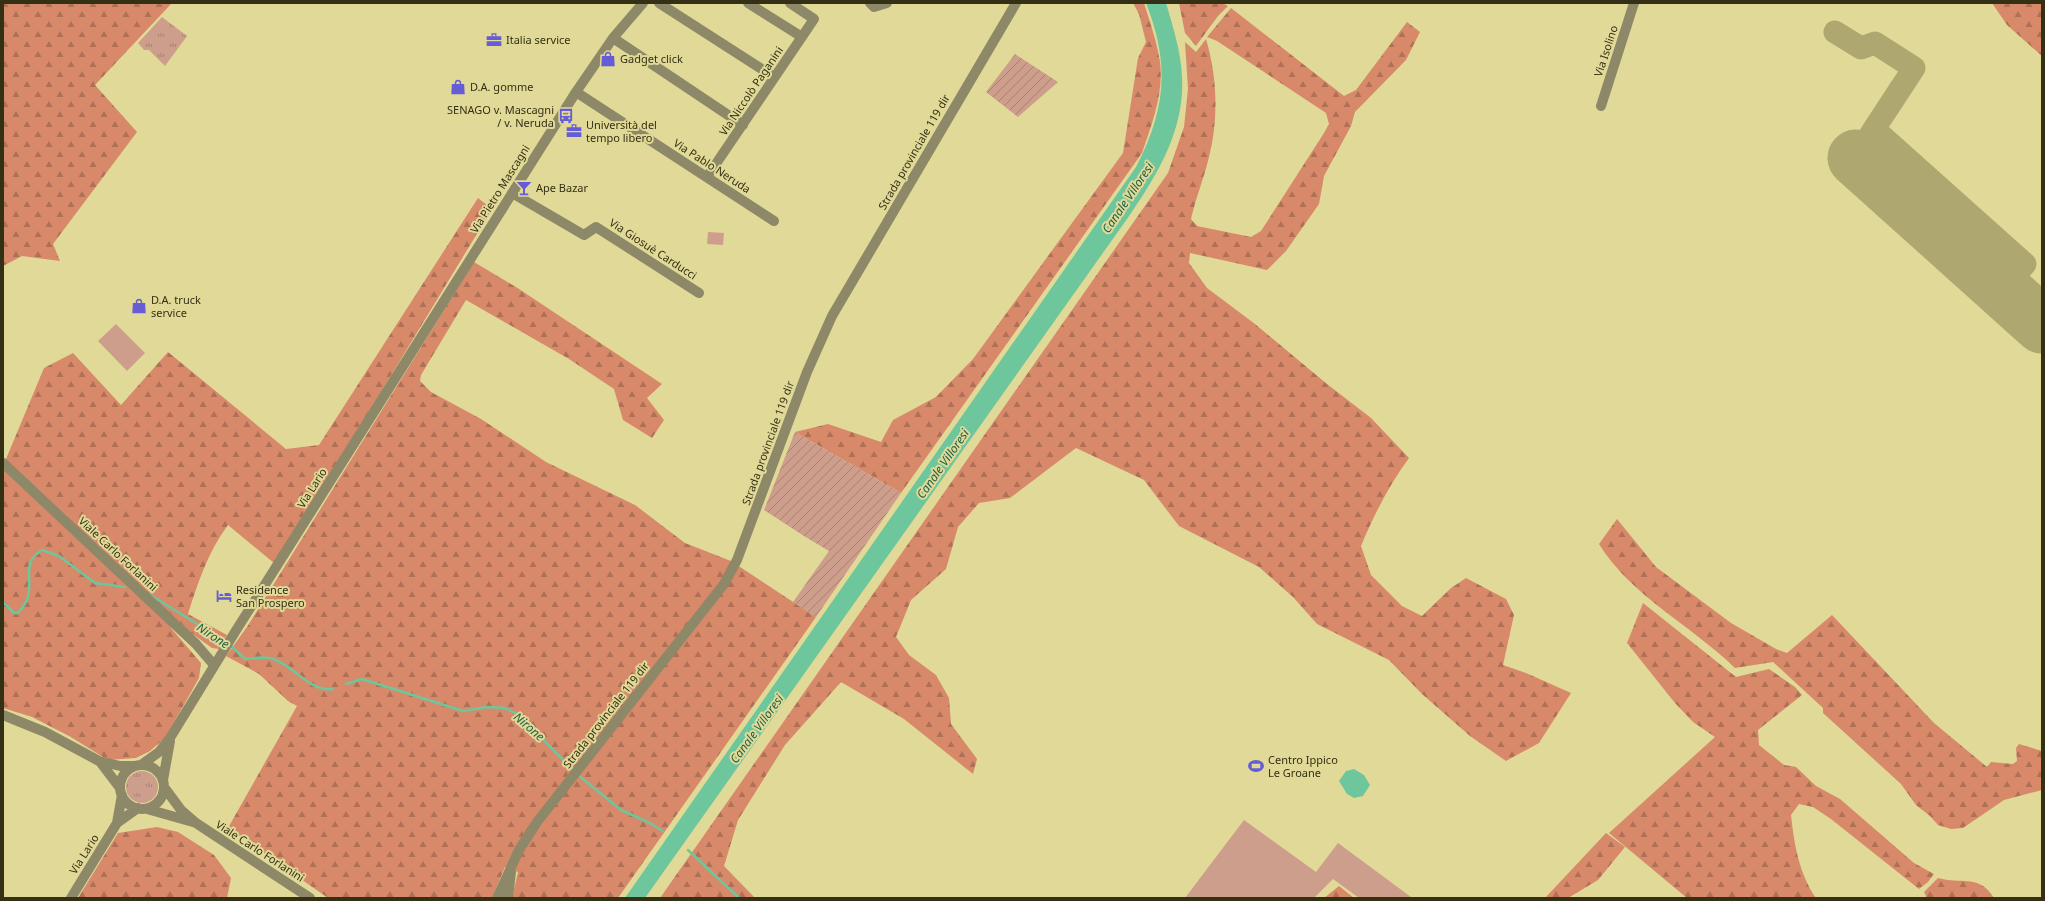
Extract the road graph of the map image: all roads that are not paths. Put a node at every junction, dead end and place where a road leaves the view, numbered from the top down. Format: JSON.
{"nodes":[{"id":1,"x":643,"y":3,"type":"edge"},
{"id":2,"x":659,"y":3,"type":"edge"},
{"id":3,"x":748,"y":3,"type":"edge"},
{"id":4,"x":790,"y":3,"type":"edge"},
{"id":5,"x":1016,"y":3,"type":"edge"},
{"id":6,"x":1634,"y":3,"type":"edge"},
{"id":7,"x":613,"y":38,"type":"junction"},
{"id":8,"x":802,"y":38,"type":"junction"},
{"id":9,"x":774,"y":77,"type":"junction"},
{"id":10,"x":576,"y":92,"type":"junction"},
{"id":11,"x":1601,"y":106,"type":"dead end"},
{"id":12,"x":743,"y":125,"type":"junction"},
{"id":13,"x":707,"y":177,"type":"junction"},
{"id":14,"x":512,"y":193,"type":"junction"},
{"id":15,"x":774,"y":221,"type":"dead end"},
{"id":16,"x":475,"y":252,"type":"joint"},
{"id":17,"x":699,"y":293,"type":"dead end"},
{"id":18,"x":3,"y":463,"type":"edge"},
{"id":19,"x":214,"y":665,"type":"junction"},
{"id":20,"x":3,"y":715,"type":"edge"},
{"id":21,"x":170,"y":738,"type":"junction"},
{"id":22,"x":99,"y":761,"type":"junction"},
{"id":23,"x":138,"y":766,"type":"junction"},
{"id":24,"x":163,"y":784,"type":"junction"},
{"id":25,"x":121,"y":792,"type":"junction"},
{"id":26,"x":142,"y":808,"type":"junction"},
{"id":27,"x":117,"y":823,"type":"junction"},
{"id":28,"x":196,"y":823,"type":"junction"},
{"id":29,"x":512,"y":868,"type":"junction"},
{"id":30,"x":70,"y":898,"type":"edge"},
{"id":31,"x":310,"y":898,"type":"edge"},
{"id":32,"x":497,"y":898,"type":"edge"},
{"id":33,"x":508,"y":898,"type":"edge"}],
"edges":[{"from":1,"to":7,"type":"street","name":"Via Pietro Mascagni"},
{"from":2,"to":9,"type":"street"},
{"from":3,"to":8,"type":"street"},
{"from":4,"to":8,"type":"street","name":"Via Niccolò Paganini"},
{"from":5,"to":29,"type":"street","name":"Strada provinciale 119 dir"},
{"from":6,"to":11,"type":"street","name":"Via Isolino"},
{"from":7,"to":10,"type":"street","name":"Via Pietro Mascagni"},
{"from":7,"to":12,"type":"street"},
{"from":8,"to":9,"type":"street","name":"Via Niccolò Paganini"},
{"from":9,"to":12,"type":"street","name":"Via Niccolò Paganini"},
{"from":10,"to":13,"type":"street","name":"Via Pablo Neruda"},
{"from":10,"to":14,"type":"street","name":"Via Pietro Mascagni"},
{"from":12,"to":13,"type":"street","name":"Via Niccolò Paganini"},
{"from":13,"to":15,"type":"street","name":"Via Pablo Neruda"},
{"from":14,"to":16,"type":"street","name":"Via Pietro Mascagni"},
{"from":14,"to":17,"type":"street","name":"Via Giosuè Carducci"},
{"from":16,"to":19,"type":"street","name":"Via Lario"},
{"from":18,"to":19,"type":"street","name":"Viale Carlo Forlanini"},
{"from":19,"to":21,"type":"street","name":"Via Lario"},
{"from":20,"to":22,"type":"street"},
{"from":21,"to":23,"type":"street","name":"Via Lario"},
{"from":21,"to":24,"type":"street","name":"Via Lario"},
{"from":22,"to":23,"type":"street"},
{"from":22,"to":25,"type":"street"},
{"from":23,"to":24,"type":"street"},
{"from":23,"to":25,"type":"street"},
{"from":24,"to":26,"type":"street"},
{"from":24,"to":28,"type":"street","name":"Viale Carlo Forlanini"},
{"from":25,"to":26,"type":"street"},
{"from":25,"to":27,"type":"street","name":"Via Lario"},
{"from":26,"to":27,"type":"street","name":"Via Lario"},
{"from":26,"to":28,"type":"street","name":"Viale Carlo Forlanini"},
{"from":27,"to":30,"type":"street","name":"Via Lario"},
{"from":28,"to":31,"type":"street","name":"Viale Carlo Forlanini"},
{"from":29,"to":32,"type":"street","name":"Strada provinciale 119 dir"},
{"from":29,"to":33,"type":"street","name":"Strada provinciale 119 dir"}]}
